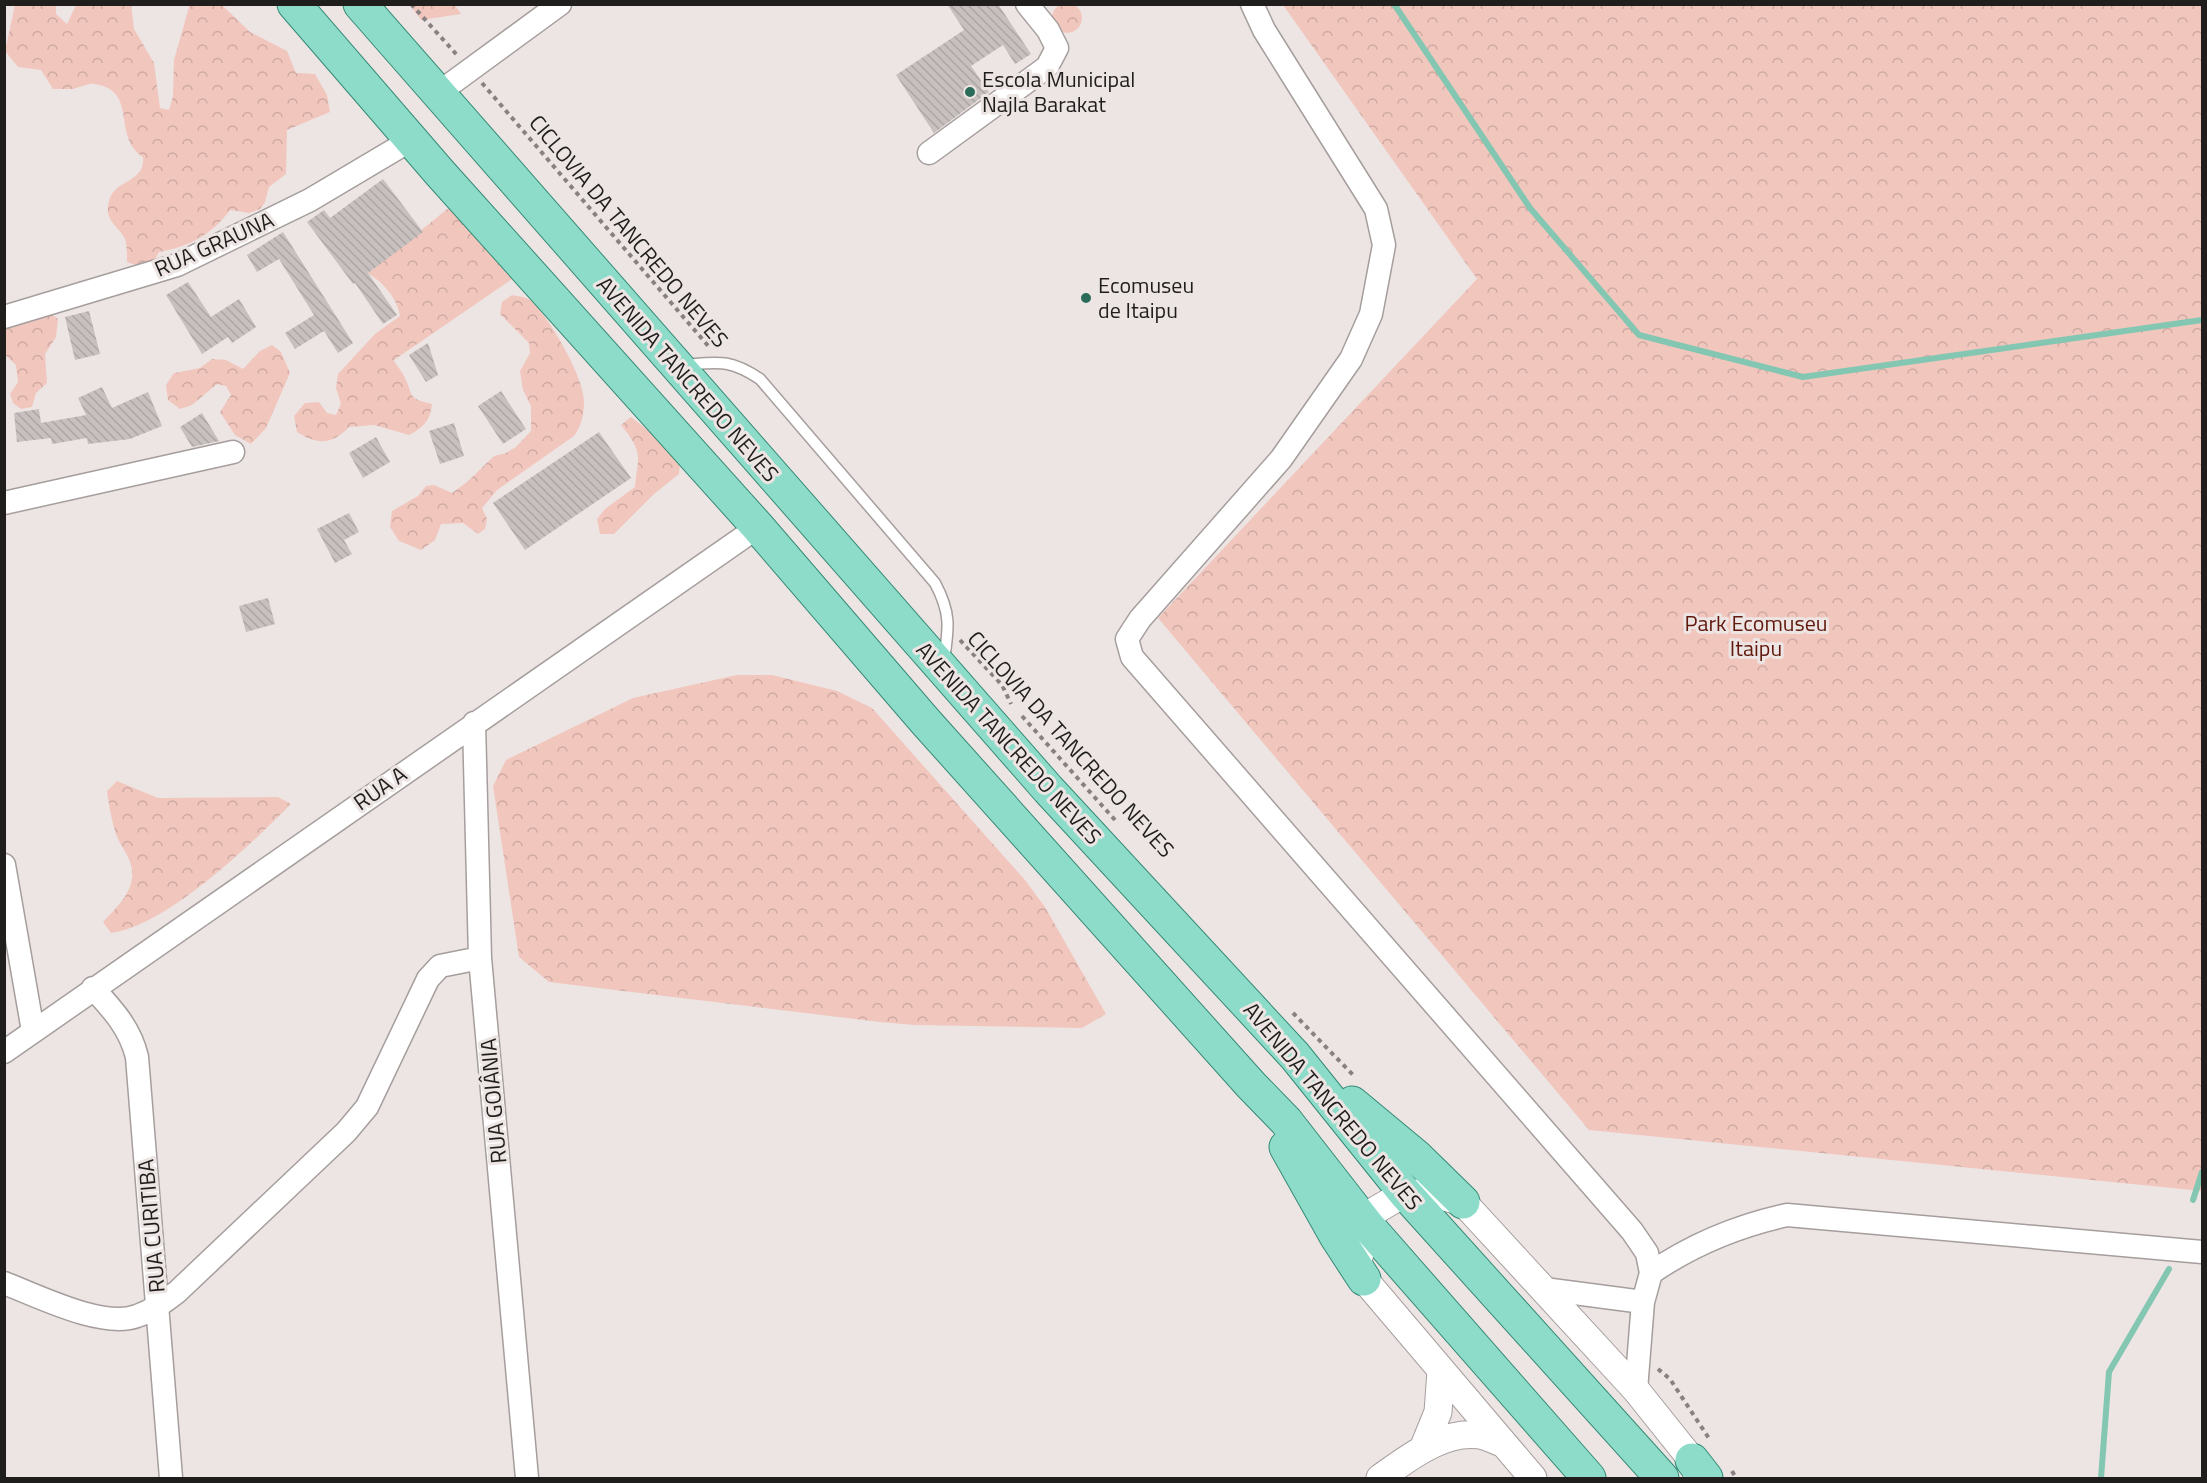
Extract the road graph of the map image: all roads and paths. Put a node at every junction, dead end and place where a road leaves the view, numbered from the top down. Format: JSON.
{"nodes":[{"id":1,"x":294,"y":4,"type":"edge"},
{"id":2,"x":360,"y":4,"type":"edge"},
{"id":3,"x":411,"y":4,"type":"edge"},
{"id":4,"x":560,"y":4,"type":"edge"},
{"id":5,"x":1027,"y":4,"type":"edge"},
{"id":6,"x":1252,"y":4,"type":"edge"},
{"id":7,"x":471,"y":69,"type":"junction"},
{"id":8,"x":437,"y":94,"type":"junction"},
{"id":9,"x":411,"y":140,"type":"junction"},
{"id":10,"x":930,"y":153,"type":"dead end"},
{"id":11,"x":4,"y":317,"type":"edge"},
{"id":12,"x":717,"y":362,"type":"junction"},
{"id":13,"x":676,"y":366,"type":"junction"},
{"id":14,"x":233,"y":452,"type":"dead end"},
{"id":15,"x":4,"y":503,"type":"edge"},
{"id":16,"x":758,"y":527,"type":"junction"},
{"id":17,"x":948,"y":634,"type":"junction"},
{"id":18,"x":943,"y":669,"type":"junction"},
{"id":19,"x":474,"y":723,"type":"junction"},
{"id":20,"x":1120,"y":825,"type":"dead end"},
{"id":21,"x":4,"y":865,"type":"edge"},
{"id":22,"x":480,"y":958,"type":"junction"},
{"id":23,"x":93,"y":988,"type":"junction"},
{"id":24,"x":1290,"y":1009,"type":"dead end"},
{"id":25,"x":33,"y":1031,"type":"junction"},
{"id":26,"x":4,"y":1052,"type":"edge"},
{"id":27,"x":1295,"y":1056,"type":"junction"},
{"id":28,"x":1355,"y":1078,"type":"dead end"},
{"id":29,"x":1251,"y":1085,"type":"junction"},
{"id":30,"x":1405,"y":1193,"type":"junction"},
{"id":31,"x":1462,"y":1203,"type":"junction"},
{"id":32,"x":1367,"y":1225,"type":"junction"},
{"id":33,"x":2202,"y":1252,"type":"edge"},
{"id":34,"x":1651,"y":1273,"type":"junction"},
{"id":35,"x":1364,"y":1279,"type":"junction"},
{"id":36,"x":4,"y":1283,"type":"edge"},
{"id":37,"x":1544,"y":1289,"type":"junction"},
{"id":38,"x":1643,"y":1302,"type":"junction"},
{"id":39,"x":158,"y":1307,"type":"junction"},
{"id":40,"x":1639,"y":1352,"type":"junction"},
{"id":41,"x":1441,"y":1371,"type":"junction"},
{"id":42,"x":1636,"y":1390,"type":"junction"},
{"id":43,"x":1502,"y":1443,"type":"junction"},
{"id":44,"x":1423,"y":1449,"type":"junction"},
{"id":45,"x":1708,"y":1466,"type":"edge"},
{"id":46,"x":171,"y":1479,"type":"edge"},
{"id":47,"x":527,"y":1479,"type":"edge"},
{"id":48,"x":1380,"y":1479,"type":"edge"},
{"id":49,"x":1533,"y":1479,"type":"edge"},
{"id":50,"x":1589,"y":1479,"type":"edge"},
{"id":51,"x":1662,"y":1479,"type":"edge"},
{"id":52,"x":1736,"y":1479,"type":"edge"}],
"edges":[{"from":1,"to":9,"type":"main road","name":"AVENIDA TANCREDO NEVES"},
{"from":2,"to":8,"type":"main road","name":"AVENIDA TANCREDO NEVES"},
{"from":3,"to":7,"type":"path","name":"CICLOVIA DA TANCREDO NEVES"},
{"from":4,"to":7,"type":"street"},
{"from":5,"to":10,"type":"street"},
{"from":6,"to":34,"type":"street"},
{"from":7,"to":8,"type":"street"},
{"from":7,"to":12,"type":"path","name":"CICLOVIA DA TANCREDO NEVES"},
{"from":8,"to":13,"type":"main road","name":"AVENIDA TANCREDO NEVES"},
{"from":9,"to":11,"type":"street","name":"RUA GRAUNA"},
{"from":9,"to":16,"type":"main road","name":"AVENIDA TANCREDO NEVES"},
{"from":12,"to":13,"type":"lane"},
{"from":12,"to":17,"type":"lane"},
{"from":13,"to":18,"type":"main road","name":"AVENIDA TANCREDO NEVES"},
{"from":14,"to":15,"type":"street"},
{"from":16,"to":19,"type":"street","name":"RUA A"},
{"from":16,"to":29,"type":"main road","name":"AVENIDA TANCREDO NEVES"},
{"from":17,"to":18,"type":"lane"},
{"from":17,"to":20,"type":"path","name":"CICLOVIA DA TANCREDO NEVES"},
{"from":18,"to":27,"type":"main road","name":"AVENIDA TANCREDO NEVES"},
{"from":19,"to":22,"type":"street","name":"RUA GOIÂNIA"},
{"from":19,"to":23,"type":"street","name":"RUA A"},
{"from":21,"to":25,"type":"street"},
{"from":22,"to":39,"type":"street"},
{"from":22,"to":47,"type":"street","name":"RUA GOIÂNIA"},
{"from":23,"to":25,"type":"street","name":"RUA A"},
{"from":23,"to":39,"type":"street","name":"RUA CURITIBA"},
{"from":24,"to":28,"type":"path"},
{"from":25,"to":26,"type":"street","name":"RUA A"},
{"from":27,"to":30,"type":"main road","name":"AVENIDA TANCREDO NEVES"},
{"from":27,"to":31,"type":"main road"},
{"from":29,"to":32,"type":"main road","name":"AVENIDA TANCREDO NEVES"},
{"from":29,"to":35,"type":"main road"},
{"from":30,"to":31,"type":"street"},
{"from":30,"to":32,"type":"street"},
{"from":30,"to":51,"type":"main road","name":"AVENIDA TANCREDO NEVES"},
{"from":31,"to":37,"type":"street"},
{"from":32,"to":35,"type":"street"},
{"from":32,"to":50,"type":"main road","name":"AVENIDA TANCREDO NEVES"},
{"from":33,"to":34,"type":"street"},
{"from":34,"to":38,"type":"street"},
{"from":35,"to":41,"type":"street"},
{"from":36,"to":39,"type":"street"},
{"from":37,"to":38,"type":"street"},
{"from":37,"to":42,"type":"street"},
{"from":38,"to":40,"type":"street"},
{"from":39,"to":46,"type":"street","name":"RUA CURITIBA"},
{"from":40,"to":42,"type":"street"},
{"from":40,"to":45,"type":"path"},
{"from":41,"to":43,"type":"street"},
{"from":41,"to":44,"type":"street"},
{"from":42,"to":45,"type":"street"},
{"from":43,"to":44,"type":"street"},
{"from":43,"to":49,"type":"street"},
{"from":44,"to":48,"type":"street"},
{"from":45,"to":52,"type":"path"}]}
